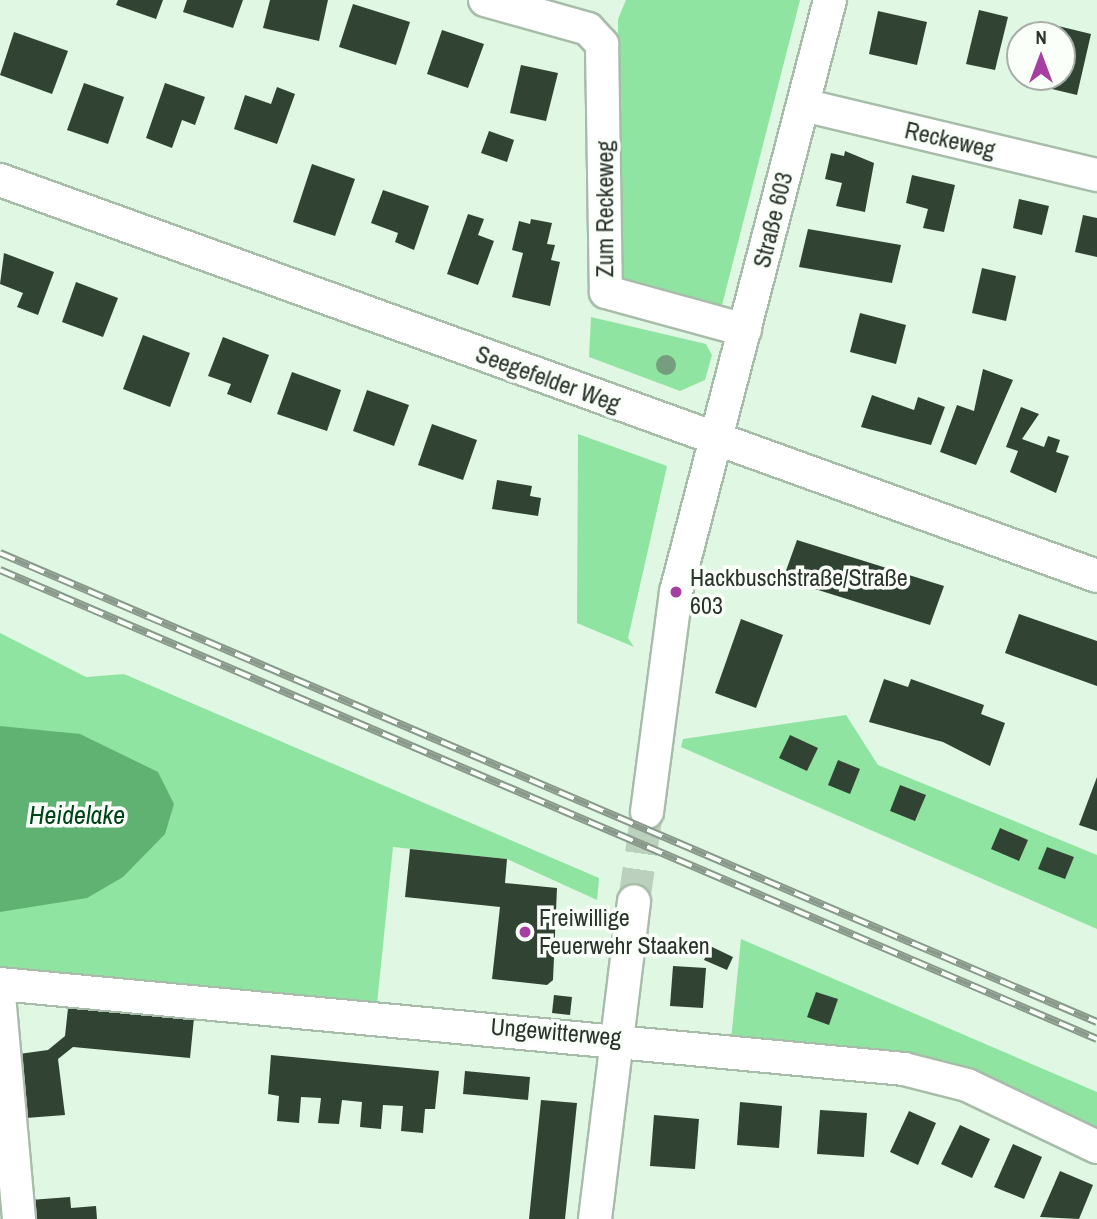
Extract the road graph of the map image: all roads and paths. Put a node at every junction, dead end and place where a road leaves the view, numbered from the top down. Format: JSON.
{"nodes":[{"id":1,"x":485,"y":0,"type":"edge"},
{"id":2,"x":830,"y":0,"type":"edge"},
{"id":3,"x":803,"y":105,"type":"junction"},
{"id":4,"x":1097,"y":175,"type":"edge"},
{"id":5,"x":0,"y":180,"type":"edge"},
{"id":6,"x":745,"y":330,"type":"junction"},
{"id":7,"x":716,"y":439,"type":"junction"},
{"id":8,"x":1097,"y":576,"type":"edge"},
{"id":9,"x":647,"y":811,"type":"tunnel mouth"},
{"id":10,"x":634,"y":901,"type":"tunnel mouth"},
{"id":11,"x":0,"y":984,"type":"edge"},
{"id":12,"x":0,"y":1006,"type":"edge"},
{"id":13,"x":614,"y":1037,"type":"junction"},
{"id":14,"x":1097,"y":1147,"type":"edge"},
{"id":15,"x":19,"y":1219,"type":"edge"},
{"id":16,"x":595,"y":1219,"type":"edge"}],
"edges":[{"from":1,"to":6,"type":"street","name":"Zum Reckeweg"},
{"from":2,"to":3,"type":"street","name":"Straße 603"},
{"from":3,"to":4,"type":"street","name":"Reckeweg"},
{"from":3,"to":6,"type":"street","name":"Straße 603"},
{"from":5,"to":7,"type":"street","name":"Seegefelder Weg"},
{"from":6,"to":7,"type":"street","name":"Straße 603"},
{"from":7,"to":8,"type":"street","name":"Seegefelder Weg"},
{"from":7,"to":9,"type":"street","name":"Straße 603"},
{"from":10,"to":13,"type":"street"},
{"from":11,"to":13,"type":"street","name":"Ungewitterweg"},
{"from":12,"to":15,"type":"street"},
{"from":13,"to":14,"type":"street","name":"Ungewitterweg"},
{"from":13,"to":16,"type":"street"}]}
